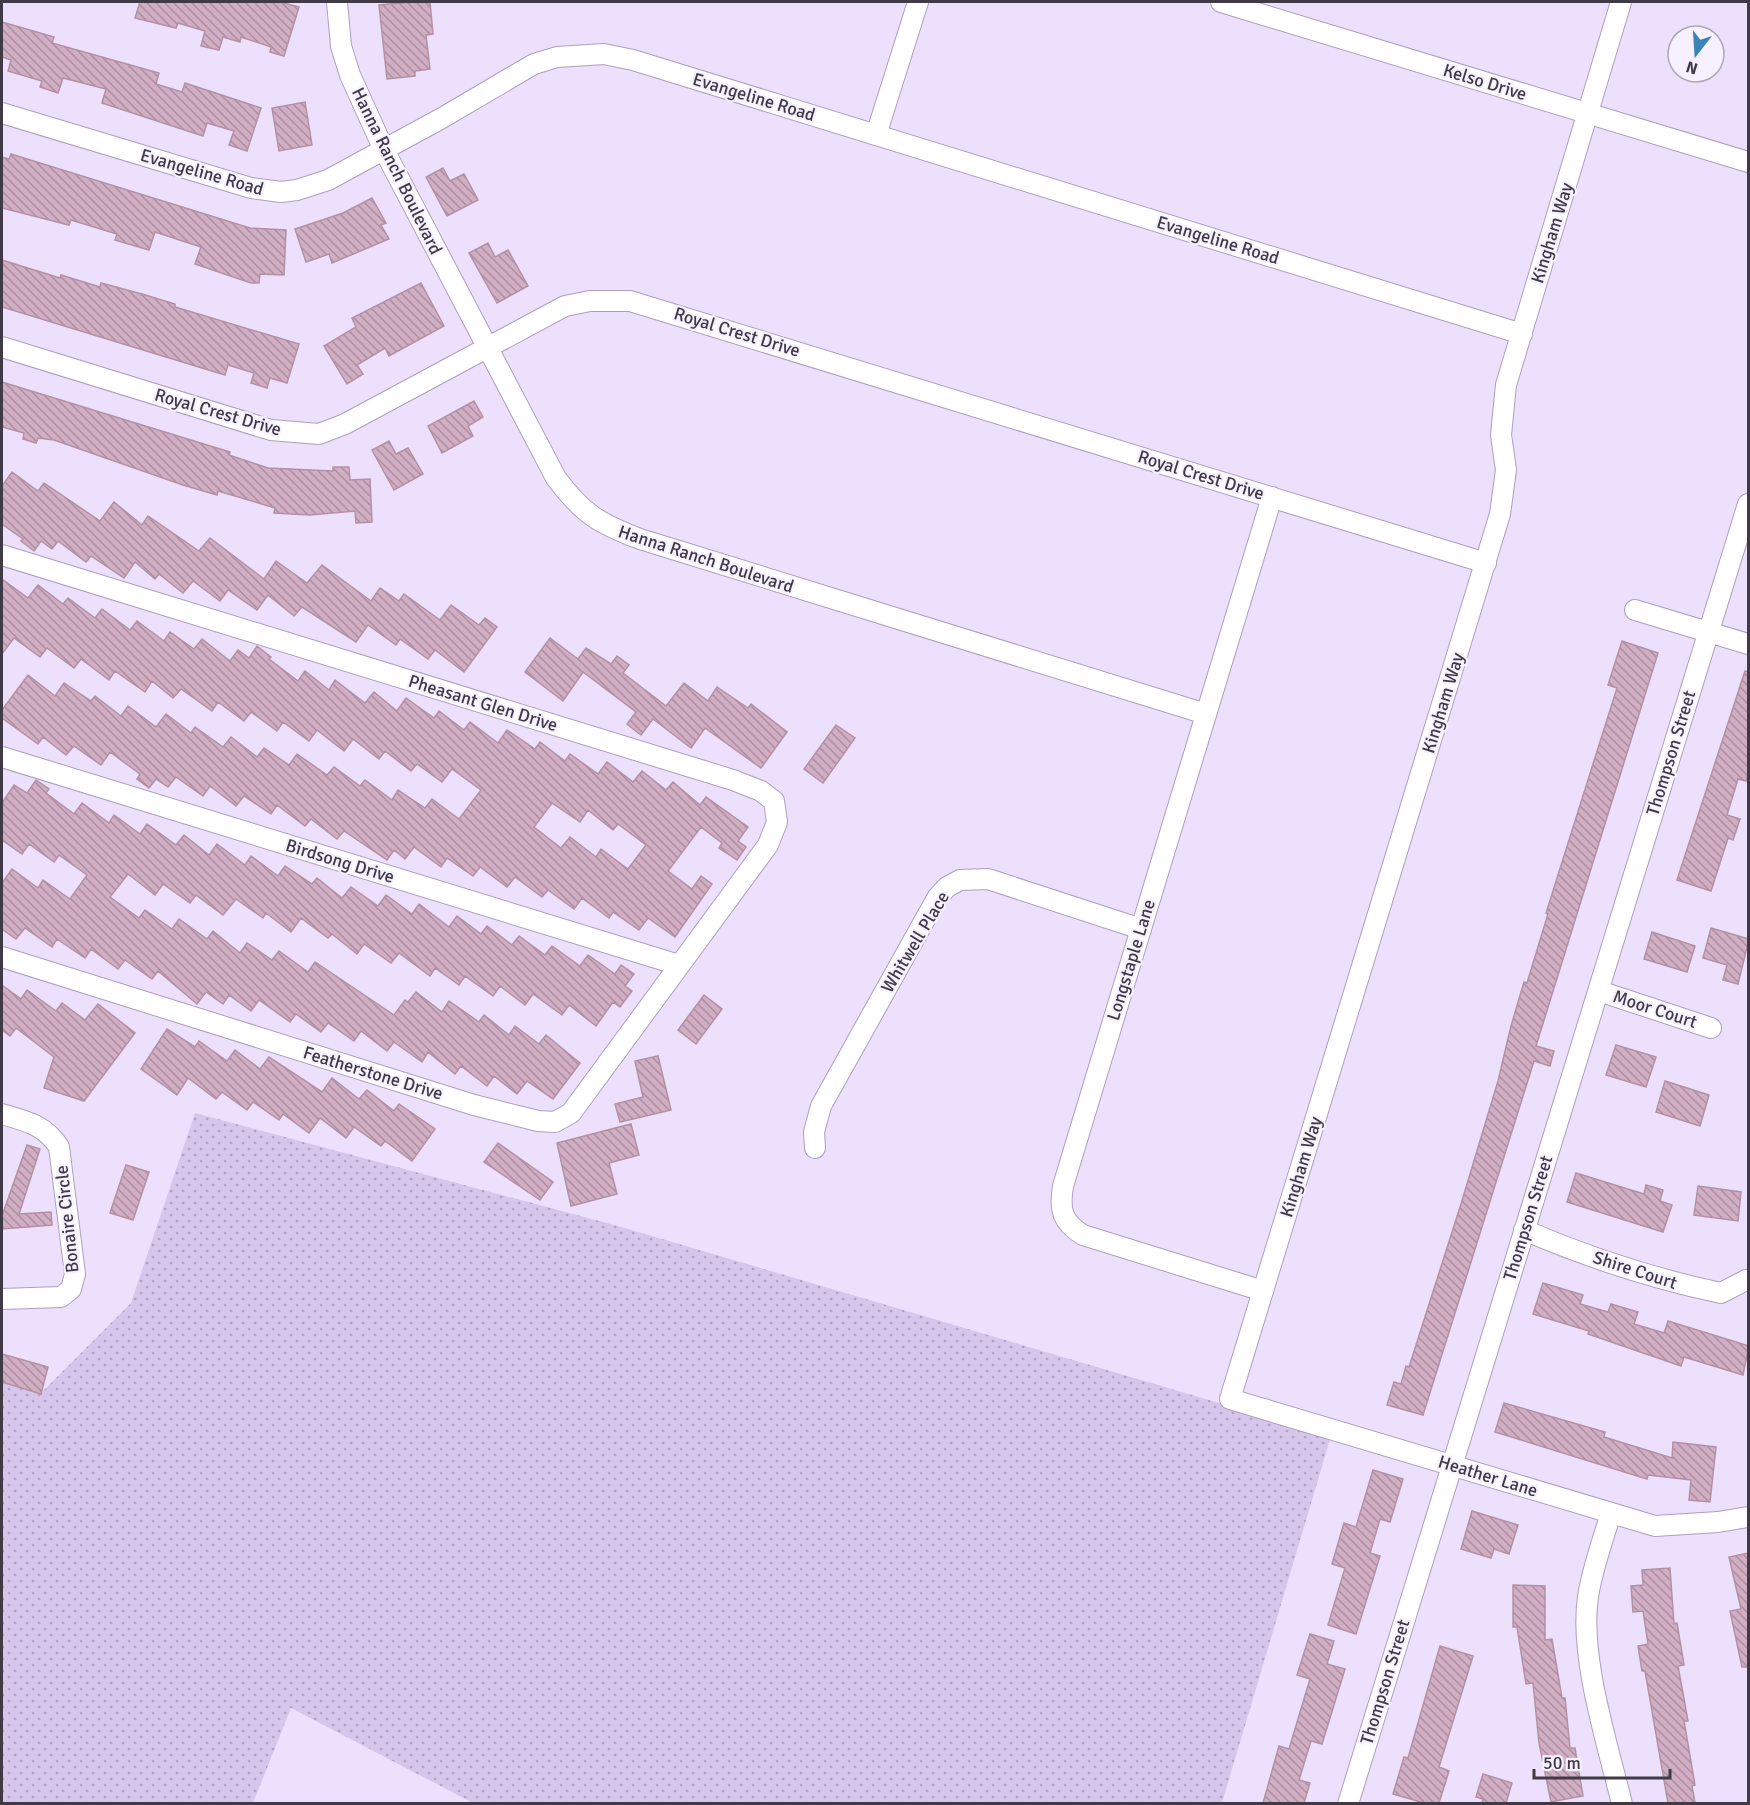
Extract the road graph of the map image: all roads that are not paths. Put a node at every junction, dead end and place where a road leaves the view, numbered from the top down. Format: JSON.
{"nodes":[{"id":1,"x":337,"y":2,"type":"edge"},
{"id":2,"x":918,"y":2,"type":"edge"},
{"id":3,"x":1221,"y":2,"type":"edge"},
{"id":4,"x":1622,"y":2,"type":"edge"},
{"id":5,"x":2,"y":113,"type":"edge"},
{"id":6,"x":1588,"y":113,"type":"junction"},
{"id":7,"x":876,"y":135,"type":"junction"},
{"id":8,"x":384,"y":150,"type":"junction"},
{"id":9,"x":1749,"y":162,"type":"edge"},
{"id":10,"x":1522,"y":334,"type":"junction"},
{"id":11,"x":2,"y":347,"type":"edge"},
{"id":12,"x":487,"y":349,"type":"junction"},
{"id":13,"x":1272,"y":497,"type":"junction"},
{"id":14,"x":1749,"y":504,"type":"edge"},
{"id":15,"x":2,"y":555,"type":"edge"},
{"id":16,"x":1486,"y":563,"type":"junction"},
{"id":17,"x":1635,"y":610,"type":"dead end"},
{"id":18,"x":1709,"y":632,"type":"junction"},
{"id":19,"x":1749,"y":644,"type":"edge"},
{"id":20,"x":1206,"y":714,"type":"junction"},
{"id":21,"x":2,"y":758,"type":"edge"},
{"id":22,"x":1141,"y":929,"type":"junction"},
{"id":23,"x":2,"y":957,"type":"edge"},
{"id":24,"x":679,"y":965,"type":"junction"},
{"id":25,"x":1599,"y":991,"type":"junction"},
{"id":26,"x":1712,"y":1028,"type":"dead end"},
{"id":27,"x":2,"y":1114,"type":"edge"},
{"id":28,"x":815,"y":1148,"type":"dead end"},
{"id":29,"x":1524,"y":1230,"type":"junction"},
{"id":30,"x":1746,"y":1280,"type":"dead end"},
{"id":31,"x":1263,"y":1291,"type":"junction"},
{"id":32,"x":2,"y":1299,"type":"edge"},
{"id":33,"x":1230,"y":1399,"type":"joint"},
{"id":34,"x":1452,"y":1465,"type":"junction"},
{"id":35,"x":1611,"y":1513,"type":"junction"},
{"id":36,"x":1749,"y":1517,"type":"edge"},
{"id":37,"x":1348,"y":1803,"type":"edge"},
{"id":38,"x":1622,"y":1803,"type":"edge"}],
"edges":[{"from":1,"to":8,"type":"street","name":"Hanna Ranch Boulevard"},
{"from":2,"to":7,"type":"street"},
{"from":3,"to":6,"type":"street","name":"Kelso Drive"},
{"from":4,"to":6,"type":"street","name":"Kingham Way"},
{"from":5,"to":8,"type":"street","name":"Evangeline Road"},
{"from":6,"to":9,"type":"street","name":"Kelso Drive"},
{"from":6,"to":10,"type":"street","name":"Kingham Way"},
{"from":7,"to":8,"type":"street","name":"Evangeline Road"},
{"from":7,"to":10,"type":"street","name":"Evangeline Road"},
{"from":8,"to":12,"type":"street","name":"Hanna Ranch Boulevard"},
{"from":10,"to":16,"type":"street","name":"Kingham Way"},
{"from":11,"to":12,"type":"street","name":"Royal Crest Drive"},
{"from":12,"to":13,"type":"street","name":"Royal Crest Drive"},
{"from":12,"to":20,"type":"street","name":"Hanna Ranch Boulevard"},
{"from":13,"to":16,"type":"street","name":"Royal Crest Drive"},
{"from":13,"to":20,"type":"street","name":"Longstaple Lane"},
{"from":14,"to":18,"type":"street","name":"Thompson Street"},
{"from":15,"to":24,"type":"street","name":"Pheasant Glen Drive"},
{"from":16,"to":31,"type":"street","name":"Kingham Way"},
{"from":17,"to":18,"type":"street"},
{"from":18,"to":19,"type":"street"},
{"from":18,"to":25,"type":"street","name":"Thompson Street"},
{"from":20,"to":22,"type":"street","name":"Longstaple Lane"},
{"from":21,"to":24,"type":"street","name":"Birdsong Drive"},
{"from":22,"to":28,"type":"street","name":"Whitwell Place"},
{"from":22,"to":31,"type":"street","name":"Longstaple Lane"},
{"from":23,"to":24,"type":"street","name":"Featherstone Drive"},
{"from":25,"to":26,"type":"street","name":"Moor Court"},
{"from":25,"to":29,"type":"street","name":"Thompson Street"},
{"from":27,"to":32,"type":"street","name":"Bonaire Circle"},
{"from":29,"to":30,"type":"street","name":"Shire Court"},
{"from":29,"to":34,"type":"street","name":"Thompson Street"},
{"from":31,"to":33,"type":"street","name":"Kingham Way"},
{"from":33,"to":34,"type":"street","name":"Heather Lane"},
{"from":34,"to":35,"type":"street","name":"Heather Lane"},
{"from":34,"to":37,"type":"street","name":"Thompson Street"},
{"from":35,"to":36,"type":"street","name":"Heather Lane"},
{"from":35,"to":38,"type":"street"}]}
